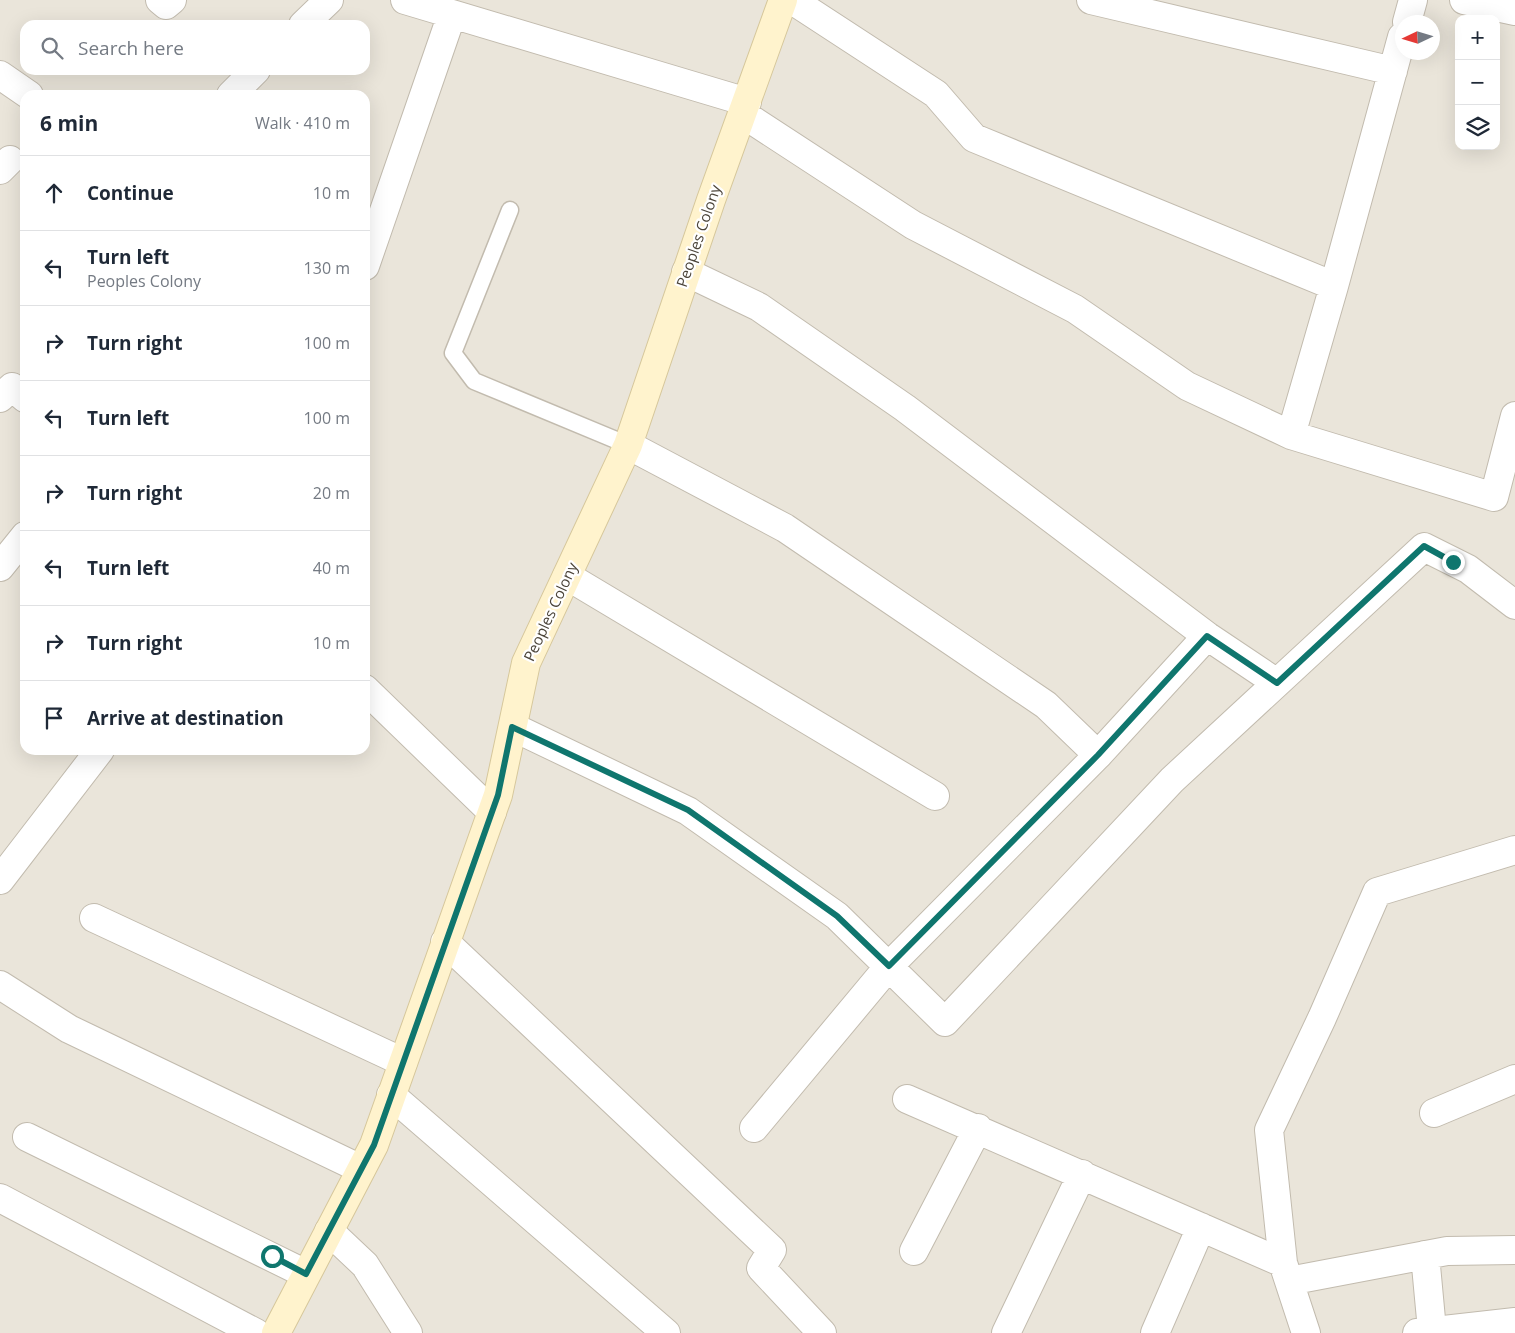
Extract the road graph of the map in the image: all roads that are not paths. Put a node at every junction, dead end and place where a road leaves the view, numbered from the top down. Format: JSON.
{"nodes":[{"id":1,"x":160,"y":0,"type":"edge"},
{"id":2,"x":172,"y":0,"type":"edge"},
{"id":3,"x":329,"y":0,"type":"edge"},
{"id":4,"x":405,"y":0,"type":"edge"},
{"id":5,"x":783,"y":0,"type":"edge"},
{"id":6,"x":792,"y":0,"type":"edge"},
{"id":7,"x":1091,"y":0,"type":"edge"},
{"id":8,"x":1413,"y":0,"type":"edge"},
{"id":9,"x":1464,"y":0,"type":"edge"},
{"id":10,"x":1515,"y":11,"type":"edge"},
{"id":11,"x":452,"y":14,"type":"junction"},
{"id":12,"x":1408,"y":15,"type":"edge"},
{"id":13,"x":308,"y":20,"type":"edge"},
{"id":14,"x":1396,"y":60,"type":"edge"},
{"id":15,"x":1393,"y":71,"type":"junction"},
{"id":16,"x":0,"y":75,"type":"edge"},
{"id":17,"x":251,"y":75,"type":"edge"},
{"id":18,"x":22,"y":90,"type":"edge"},
{"id":19,"x":235,"y":90,"type":"edge"},
{"id":20,"x":745,"y":108,"type":"junction"},
{"id":21,"x":510,"y":210,"type":"dead end"},
{"id":22,"x":370,"y":252,"type":"edge"},
{"id":23,"x":686,"y":272,"type":"junction"},
{"id":24,"x":1334,"y":286,"type":"junction"},
{"id":25,"x":20,"y":394,"type":"edge"},
{"id":26,"x":0,"y":398,"type":"edge"},
{"id":27,"x":1515,"y":416,"type":"edge"},
{"id":28,"x":1291,"y":435,"type":"junction"},
{"id":29,"x":628,"y":445,"type":"junction"},
{"id":30,"x":20,"y":542,"type":"edge"},
{"id":31,"x":0,"y":568,"type":"edge"},
{"id":32,"x":567,"y":576,"type":"junction"},
{"id":33,"x":1515,"y":605,"type":"edge"},
{"id":34,"x":1207,"y":636,"type":"junction"},
{"id":35,"x":1277,"y":683,"type":"junction"},
{"id":36,"x":370,"y":694,"type":"edge"},
{"id":37,"x":512,"y":727,"type":"junction"},
{"id":38,"x":96,"y":755,"type":"edge"},
{"id":39,"x":1098,"y":755,"type":"junction"},
{"id":40,"x":934,"y":796,"type":"dead end"},
{"id":41,"x":492,"y":812,"type":"junction"},
{"id":42,"x":1515,"y":850,"type":"edge"},
{"id":43,"x":0,"y":880,"type":"edge"},
{"id":44,"x":94,"y":918,"type":"dead end"},
{"id":45,"x":446,"y":942,"type":"junction"},
{"id":46,"x":889,"y":966,"type":"junction"},
{"id":47,"x":0,"y":986,"type":"edge"},
{"id":48,"x":403,"y":1062,"type":"junction"},
{"id":49,"x":1515,"y":1079,"type":"edge"},
{"id":50,"x":391,"y":1095,"type":"junction"},
{"id":51,"x":907,"y":1099,"type":"dead end"},
{"id":52,"x":1434,"y":1113,"type":"dead end"},
{"id":53,"x":754,"y":1128,"type":"dead end"},
{"id":54,"x":978,"y":1128,"type":"junction"},
{"id":55,"x":27,"y":1137,"type":"dead end"},
{"id":56,"x":361,"y":1170,"type":"junction"},
{"id":57,"x":1082,"y":1174,"type":"junction"},
{"id":58,"x":0,"y":1198,"type":"edge"},
{"id":59,"x":1201,"y":1227,"type":"junction"},
{"id":60,"x":329,"y":1231,"type":"junction"},
{"id":61,"x":1515,"y":1250,"type":"edge"},
{"id":62,"x":914,"y":1251,"type":"dead end"},
{"id":63,"x":1425,"y":1255,"type":"junction"},
{"id":64,"x":1286,"y":1272,"type":"junction"},
{"id":65,"x":306,"y":1274,"type":"junction"},
{"id":66,"x":1515,"y":1322,"type":"edge"},
{"id":67,"x":1424,"y":1332,"type":"edge"},
{"id":68,"x":256,"y":1333,"type":"edge"},
{"id":69,"x":276,"y":1333,"type":"edge"},
{"id":70,"x":408,"y":1333,"type":"edge"},
{"id":71,"x":666,"y":1333,"type":"edge"},
{"id":72,"x":822,"y":1333,"type":"edge"},
{"id":73,"x":1006,"y":1333,"type":"edge"},
{"id":74,"x":1155,"y":1333,"type":"edge"},
{"id":75,"x":1306,"y":1333,"type":"edge"}],
"edges":[{"from":1,"to":2,"type":"street"},
{"from":3,"to":13,"type":"street"},
{"from":4,"to":11,"type":"street"},
{"from":5,"to":20,"type":"street","name":"Peoples Colony"},
{"from":6,"to":24,"type":"street"},
{"from":7,"to":15,"type":"street"},
{"from":8,"to":12,"type":"street"},
{"from":9,"to":10,"type":"street"},
{"from":11,"to":20,"type":"street"},
{"from":11,"to":22,"type":"street"},
{"from":14,"to":15,"type":"street"},
{"from":15,"to":24,"type":"street"},
{"from":16,"to":18,"type":"street"},
{"from":17,"to":19,"type":"street"},
{"from":20,"to":23,"type":"street","name":"Peoples Colony"},
{"from":20,"to":28,"type":"street"},
{"from":21,"to":29,"type":"lane"},
{"from":23,"to":29,"type":"street","name":"Peoples Colony"},
{"from":23,"to":34,"type":"street"},
{"from":24,"to":28,"type":"street"},
{"from":25,"to":26,"type":"street"},
{"from":27,"to":28,"type":"street"},
{"from":29,"to":32,"type":"street","name":"Peoples Colony"},
{"from":29,"to":39,"type":"street"},
{"from":30,"to":31,"type":"street"},
{"from":32,"to":37,"type":"street","name":"Peoples Colony"},
{"from":32,"to":40,"type":"street"},
{"from":33,"to":35,"type":"street"},
{"from":34,"to":35,"type":"street"},
{"from":34,"to":39,"type":"street"},
{"from":35,"to":46,"type":"street"},
{"from":36,"to":41,"type":"street"},
{"from":37,"to":41,"type":"street","name":"Peoples Colony"},
{"from":37,"to":46,"type":"street"},
{"from":38,"to":43,"type":"street"},
{"from":39,"to":46,"type":"street"},
{"from":41,"to":45,"type":"street","name":"Peoples Colony"},
{"from":42,"to":64,"type":"street"},
{"from":44,"to":48,"type":"street"},
{"from":45,"to":48,"type":"street","name":"Peoples Colony"},
{"from":45,"to":72,"type":"street"},
{"from":46,"to":53,"type":"street"},
{"from":47,"to":56,"type":"street"},
{"from":48,"to":50,"type":"street","name":"Peoples Colony"},
{"from":49,"to":52,"type":"street"},
{"from":50,"to":56,"type":"street","name":"Peoples Colony"},
{"from":50,"to":71,"type":"street"},
{"from":51,"to":54,"type":"street"},
{"from":54,"to":57,"type":"street"},
{"from":54,"to":62,"type":"street"},
{"from":55,"to":65,"type":"street"},
{"from":56,"to":60,"type":"street","name":"Peoples Colony"},
{"from":57,"to":59,"type":"street"},
{"from":57,"to":73,"type":"street"},
{"from":58,"to":68,"type":"street"},
{"from":59,"to":64,"type":"street"},
{"from":59,"to":74,"type":"street"},
{"from":60,"to":65,"type":"street","name":"Peoples Colony"},
{"from":60,"to":70,"type":"street"},
{"from":61,"to":63,"type":"street"},
{"from":63,"to":64,"type":"street"},
{"from":63,"to":67,"type":"street"},
{"from":64,"to":75,"type":"street"},
{"from":65,"to":69,"type":"street","name":"Peoples Colony"},
{"from":66,"to":67,"type":"street"}]}
